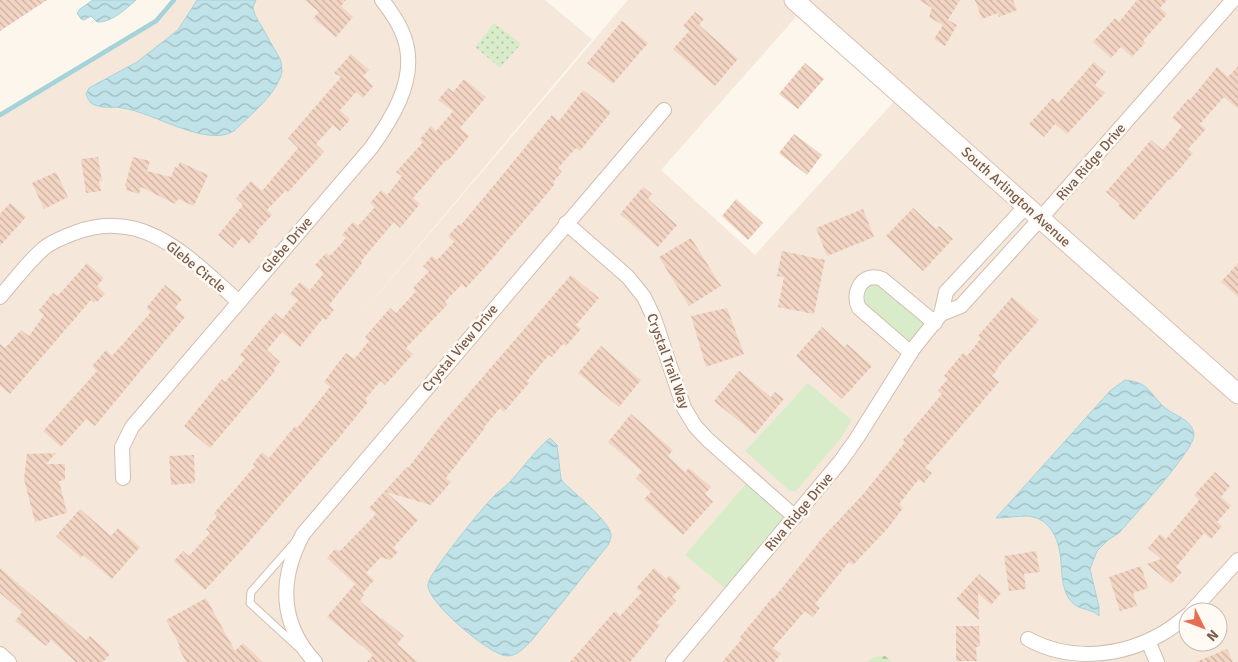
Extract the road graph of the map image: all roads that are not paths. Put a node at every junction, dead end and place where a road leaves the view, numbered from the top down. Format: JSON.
{"nodes":[{"id":1,"x":382,"y":0,"type":"edge"},
{"id":2,"x":794,"y":0,"type":"edge"},
{"id":3,"x":1233,"y":0,"type":"edge"},
{"id":4,"x":664,"y":110,"type":"dead end"},
{"id":5,"x":1026,"y":206,"type":"junction"},
{"id":6,"x":1040,"y":219,"type":"junction"},
{"id":7,"x":566,"y":222,"type":"junction"},
{"id":8,"x":0,"y":297,"type":"edge"},
{"id":9,"x":239,"y":302,"type":"junction"},
{"id":10,"x":938,"y":318,"type":"junction"},
{"id":11,"x":911,"y":353,"type":"junction"},
{"id":12,"x":1238,"y":394,"type":"edge"},
{"id":13,"x":123,"y":478,"type":"dead end"},
{"id":14,"x":795,"y":517,"type":"junction"},
{"id":15,"x":310,"y":525,"type":"junction"},
{"id":16,"x":1238,"y":560,"type":"edge"},
{"id":17,"x":1200,"y":602,"type":"edge"},
{"id":18,"x":1178,"y":622,"type":"edge"},
{"id":19,"x":1028,"y":639,"type":"dead end"},
{"id":20,"x":1148,"y":641,"type":"junction"},
{"id":21,"x":0,"y":654,"type":"edge"},
{"id":22,"x":9,"y":662,"type":"edge"},
{"id":23,"x":314,"y":662,"type":"edge"},
{"id":24,"x":673,"y":662,"type":"edge"},
{"id":25,"x":1157,"y":662,"type":"edge"}],
"edges":[{"from":1,"to":9,"type":"street","name":"Glebe Drive"},
{"from":2,"to":5,"type":"main road","name":"South Arlington Avenue"},
{"from":3,"to":6,"type":"street","name":"Riva Ridge Drive"},
{"from":4,"to":7,"type":"street","name":"Crystal View Drive"},
{"from":5,"to":6,"type":"main road","name":"South Arlington Avenue"},
{"from":5,"to":10,"type":"street","name":"Riva Ridge Drive"},
{"from":6,"to":10,"type":"street","name":"Riva Ridge Drive"},
{"from":6,"to":12,"type":"main road","name":"South Arlington Avenue"},
{"from":7,"to":14,"type":"street","name":"Crystal Trail Way"},
{"from":7,"to":15,"type":"street","name":"Crystal View Drive"},
{"from":8,"to":9,"type":"street","name":"Glebe Circle"},
{"from":9,"to":13,"type":"street","name":"Glebe Drive"},
{"from":10,"to":11,"type":"street","name":"Riva Ridge Drive"},
{"from":10,"to":11,"type":"street"},
{"from":11,"to":14,"type":"street","name":"Riva Ridge Drive"},
{"from":14,"to":24,"type":"street","name":"Riva Ridge Drive"},
{"from":15,"to":23,"type":"street","name":"Crystal View Drive"},
{"from":15,"to":23,"type":"lane"},
{"from":16,"to":17,"type":"street"},
{"from":18,"to":20,"type":"street"},
{"from":19,"to":20,"type":"street"},
{"from":20,"to":25,"type":"street"},
{"from":21,"to":22,"type":"street"}]}
